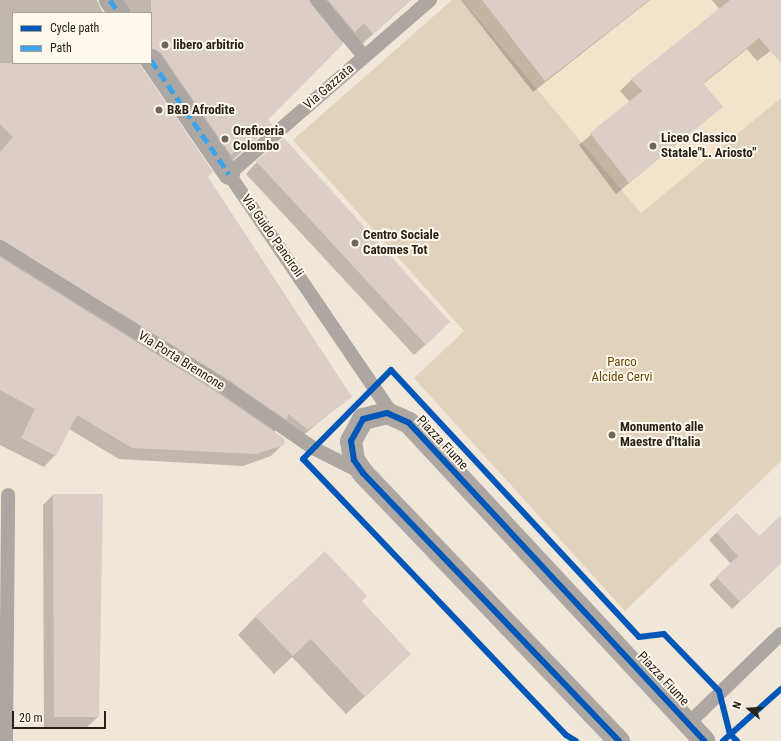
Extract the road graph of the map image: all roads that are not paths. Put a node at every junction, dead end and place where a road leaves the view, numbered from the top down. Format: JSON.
{"nodes":[{"id":1,"x":110,"y":0,"type":"edge"},
{"id":2,"x":317,"y":0,"type":"edge"},
{"id":3,"x":430,"y":0,"type":"edge"},
{"id":4,"x":118,"y":12,"type":"edge"},
{"id":5,"x":364,"y":56,"type":"junction"},
{"id":6,"x":152,"y":61,"type":"edge"},
{"id":7,"x":229,"y":174,"type":"junction"},
{"id":8,"x":0,"y":247,"type":"edge"},
{"id":9,"x":392,"y":414,"type":"junction"},
{"id":10,"x":362,"y":473,"type":"junction"},
{"id":11,"x":8,"y":495,"type":"dead end"},
{"id":12,"x":781,"y":634,"type":"edge"},
{"id":13,"x":689,"y":723,"type":"junction"},
{"id":14,"x":6,"y":741,"type":"edge"},
{"id":15,"x":619,"y":741,"type":"edge"},
{"id":16,"x":705,"y":741,"type":"edge"}],
"edges":[{"from":1,"to":4,"type":"street"},
{"from":2,"to":5,"type":"lane"},
{"from":3,"to":5,"type":"lane","name":"Via Gazzata"},
{"from":5,"to":7,"type":"lane","name":"Via Gazzata"},
{"from":6,"to":7,"type":"street","name":"Via Guido Panciroli"},
{"from":7,"to":9,"type":"lane","name":"Via Guido Panciroli"},
{"from":8,"to":10,"type":"lane","name":"Via Porta Brennone"},
{"from":9,"to":10,"type":"street","name":"Piazza Fiume"},
{"from":9,"to":13,"type":"street","name":"Piazza Fiume"},
{"from":10,"to":15,"type":"street","name":"Piazza Fiume"},
{"from":11,"to":14,"type":"lane"},
{"from":12,"to":13,"type":"lane"},
{"from":13,"to":16,"type":"street","name":"Piazza Fiume"}]}
